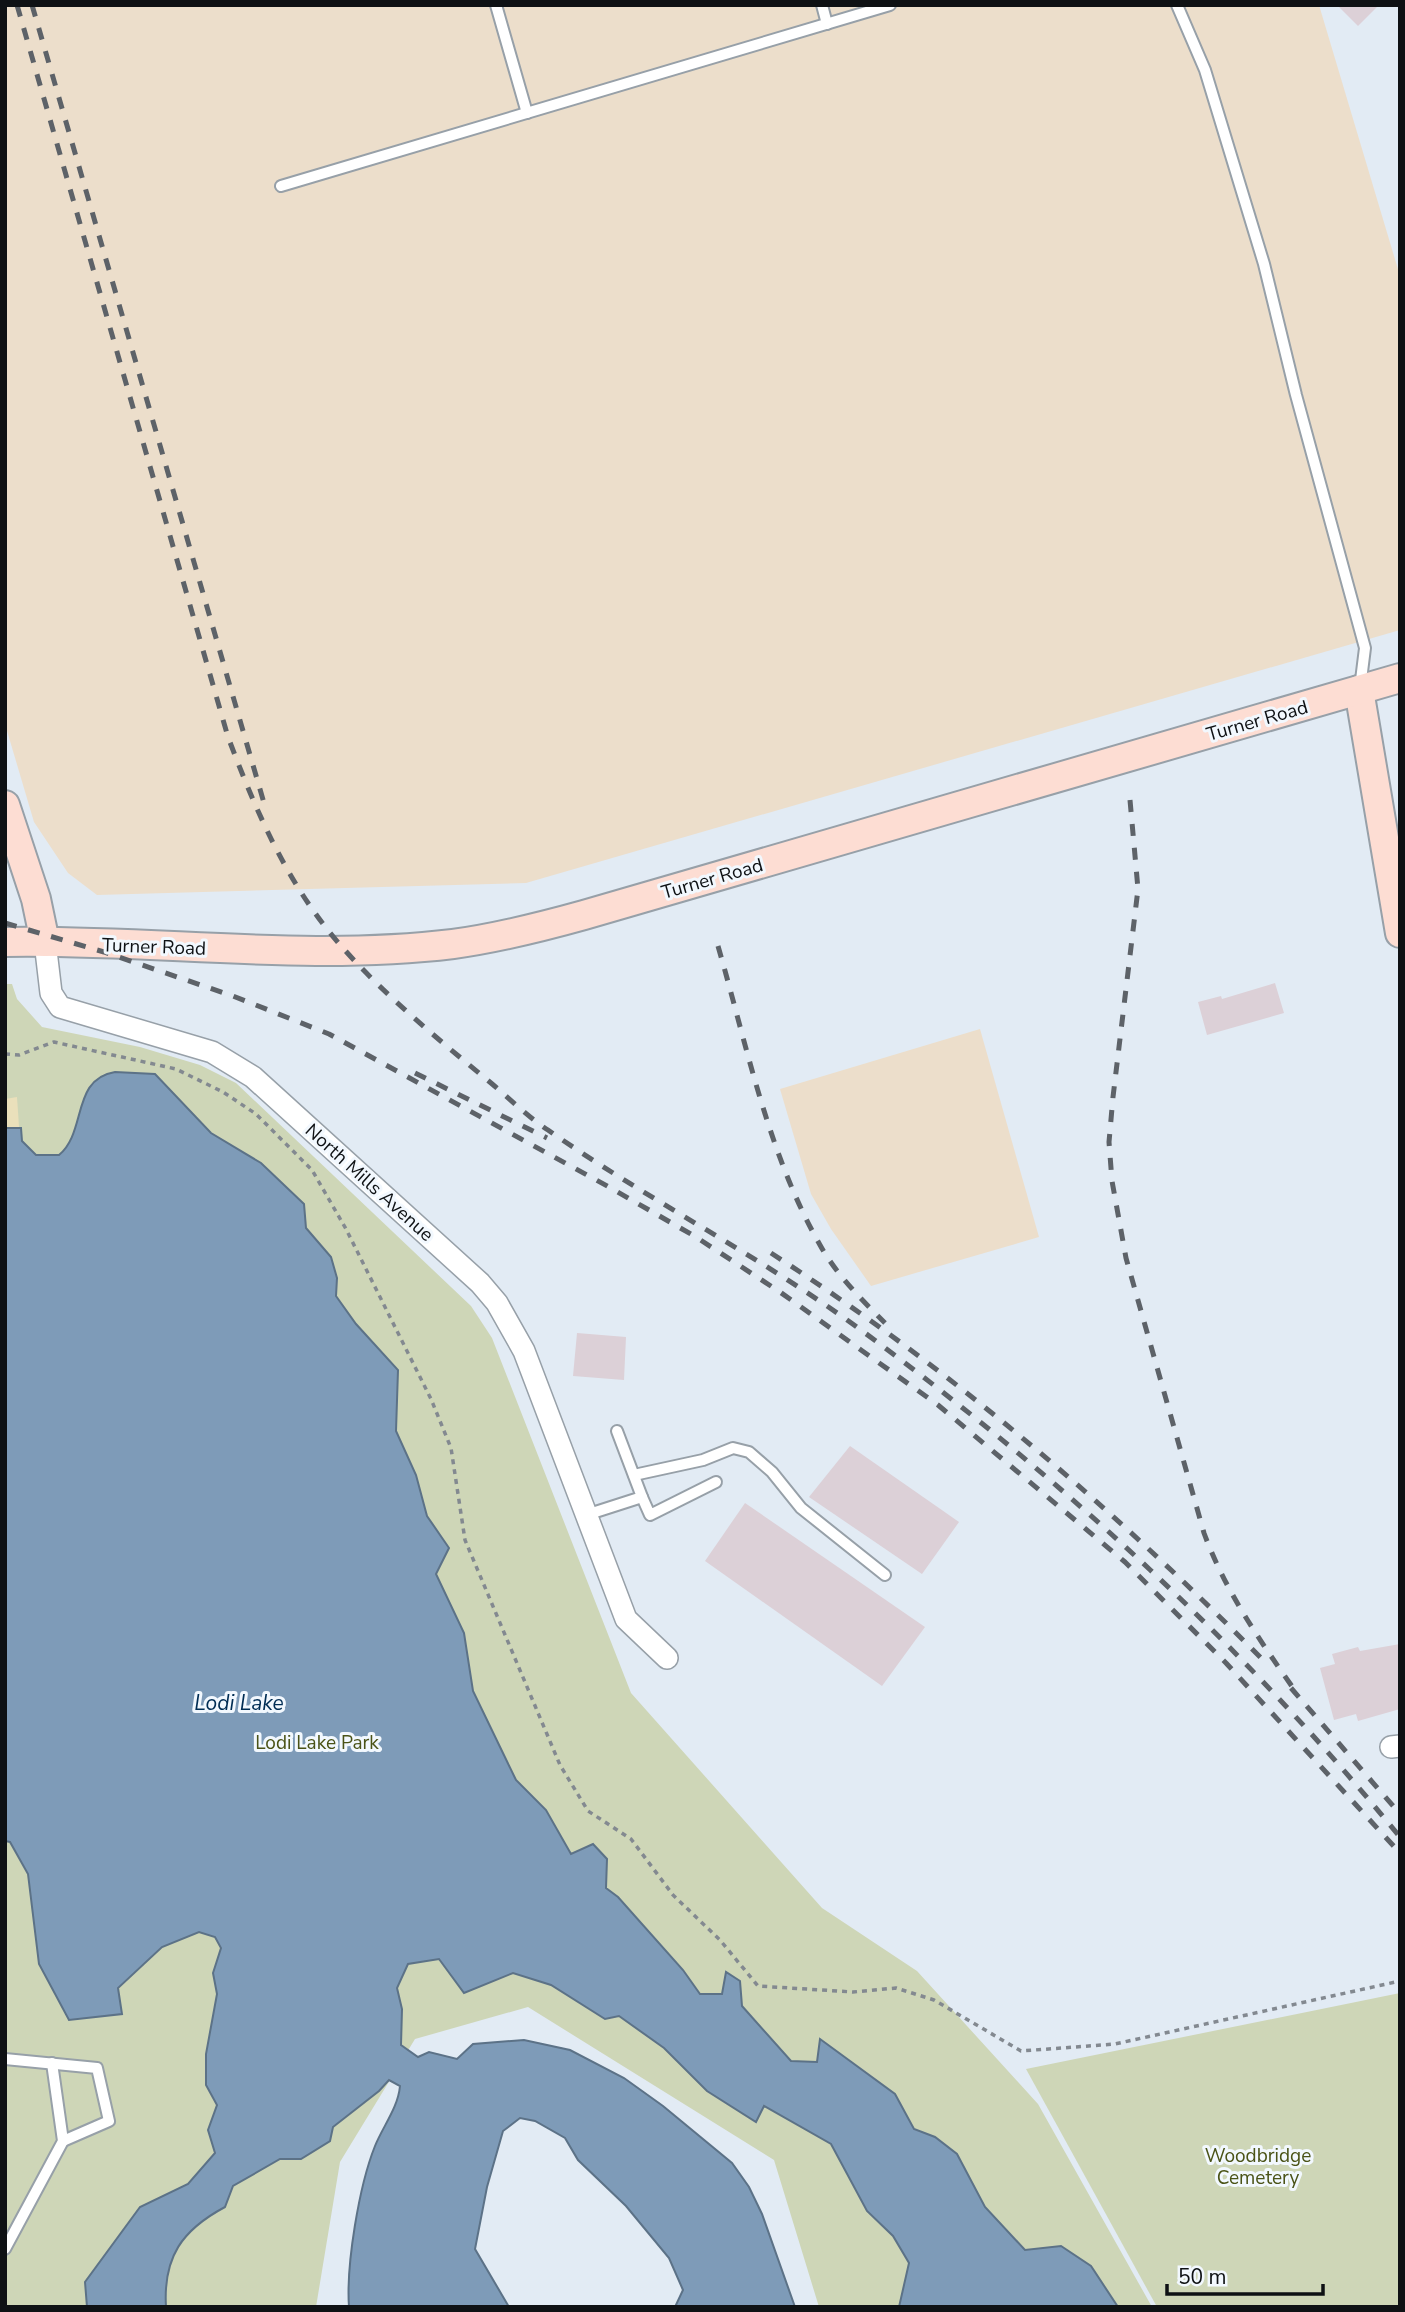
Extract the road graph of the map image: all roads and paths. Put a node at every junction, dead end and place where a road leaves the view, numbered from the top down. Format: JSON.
{"nodes":[{"id":1,"x":496,"y":5,"type":"edge"},
{"id":2,"x":822,"y":5,"type":"edge"},
{"id":3,"x":890,"y":5,"type":"edge"},
{"id":4,"x":1177,"y":5,"type":"edge"},
{"id":5,"x":827,"y":24,"type":"junction"},
{"id":6,"x":527,"y":113,"type":"junction"},
{"id":7,"x":281,"y":186,"type":"dead end"},
{"id":8,"x":1400,"y":678,"type":"edge"},
{"id":9,"x":1360,"y":690,"type":"junction"},
{"id":10,"x":5,"y":805,"type":"edge"},
{"id":11,"x":1400,"y":933,"type":"edge"},
{"id":12,"x":5,"y":942,"type":"edge"},
{"id":13,"x":45,"y":942,"type":"junction"},
{"id":14,"x":617,"y":1431,"type":"dead end"},
{"id":15,"x":634,"y":1475,"type":"junction"},
{"id":16,"x":716,"y":1482,"type":"dead end"},
{"id":17,"x":642,"y":1497,"type":"junction"},
{"id":18,"x":586,"y":1515,"type":"junction"},
{"id":19,"x":885,"y":1575,"type":"dead end"},
{"id":20,"x":667,"y":1658,"type":"dead end"},
{"id":21,"x":5,"y":2059,"type":"edge"},
{"id":22,"x":52,"y":2063,"type":"junction"},
{"id":23,"x":63,"y":2141,"type":"junction"},
{"id":24,"x":5,"y":2249,"type":"edge"}],
"edges":[{"from":1,"to":6,"type":"lane"},
{"from":2,"to":5,"type":"lane"},
{"from":3,"to":5,"type":"lane"},
{"from":4,"to":9,"type":"lane"},
{"from":5,"to":6,"type":"lane"},
{"from":6,"to":7,"type":"lane"},
{"from":8,"to":9,"type":"main road","name":"Turner Road"},
{"from":9,"to":11,"type":"main road"},
{"from":9,"to":13,"type":"main road","name":"Turner Road"},
{"from":10,"to":13,"type":"main road","name":"North Mills Avenue"},
{"from":12,"to":13,"type":"main road","name":"Turner Road"},
{"from":13,"to":18,"type":"street","name":"North Mills Avenue"},
{"from":14,"to":15,"type":"lane"},
{"from":15,"to":17,"type":"lane"},
{"from":15,"to":19,"type":"lane"},
{"from":16,"to":17,"type":"lane"},
{"from":17,"to":18,"type":"lane"},
{"from":18,"to":20,"type":"street","name":"North Mills Avenue"},
{"from":21,"to":22,"type":"lane"},
{"from":22,"to":23,"type":"lane"},
{"from":22,"to":23,"type":"lane"},
{"from":23,"to":24,"type":"lane"}]}
